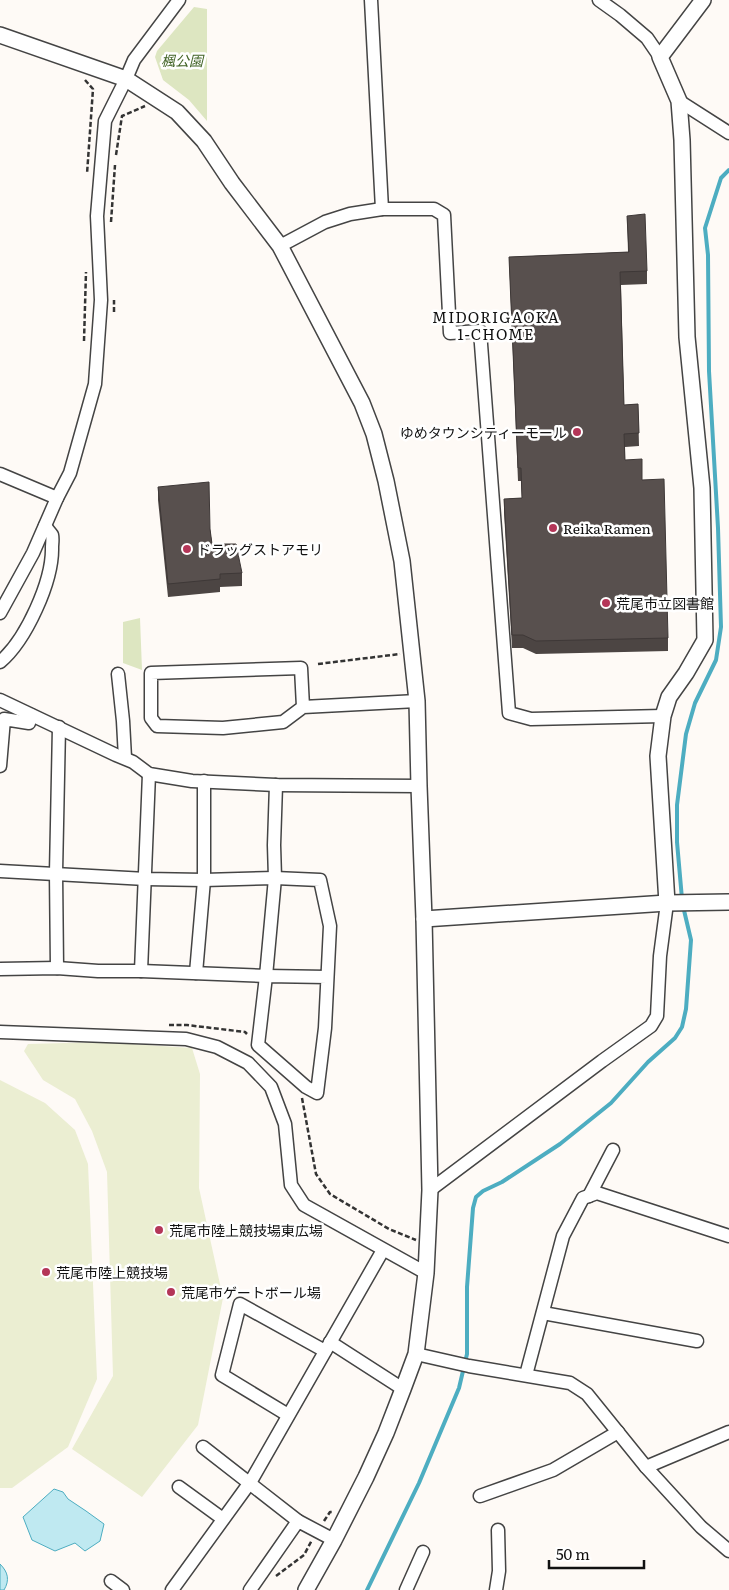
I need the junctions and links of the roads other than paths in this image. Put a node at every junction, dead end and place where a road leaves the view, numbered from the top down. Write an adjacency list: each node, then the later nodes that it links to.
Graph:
1 (179, 0): 7 (street)
2 (371, 0): 10 (street)
3 (599, 0): 6 (street)
4 (703, 0): 6 (street)
5 (0, 35): 7 (street)
6 (660, 57): 8 (street)
7 (126, 80): 11 (street); 13 (street)
8 (679, 101): 9 (street); 22 (street)
9 (727, 127)
10 (382, 209): 11 (street); 22 (street)
11 (280, 246): 19 (street)
12 (0, 474): 13 (street)
13 (57, 498): 14 (street)
14 (45, 526): 15 (street); 16 (street)
15 (0, 613)
16 (0, 662)
17 (118, 674): 24 (street)
18 (0, 700): 21 (street)
19 (417, 701): 20 (street); 29 (street)
20 (303, 707): 20 (street)
21 (31, 715): 23 (street); 25 (street)
22 (663, 716): 36 (street)
23 (59, 727): 24 (street); 31 (street)
24 (125, 758): 26 (street)
25 (0, 766)
26 (149, 774): 27 (street); 33 (street)
27 (204, 781): 28 (street); 34 (street)
28 (276, 785): 29 (street); 32 (street)
29 (419, 786): 37 (street)
30 (0, 871): 31 (street)
31 (56, 873): 33 (street); 38 (street)
32 (275, 878): 34 (street); 42 (street); 43 (street)
33 (146, 879): 34 (street); 40 (street)
34 (204, 880): 41 (street)
35 (724, 902): 36 (street)
36 (669, 903): 37 (street); 46 (street)
37 (424, 919): 46 (street)
38 (57, 968): 39 (street); 40 (street)
39 (0, 969)
40 (141, 970): 41 (street)
41 (196, 974): 42 (street)
42 (266, 976): 43 (street); 43 (street)
43 (327, 977)
44 (0, 1032): 49 (street)
45 (613, 1150): 47 (street)
46 (430, 1190): 50 (street)
47 (589, 1196): 48 (street); 51 (street)
48 (729, 1236)
49 (382, 1250): 50 (street); 53 (street)
50 (426, 1273): 54 (street)
51 (543, 1313): 52 (street); 55 (street)
52 (697, 1341)
53 (327, 1347): 56 (street); 57 (street); 57 (street)
54 (416, 1354): 55 (street); 56 (street)
55 (526, 1375): 58 (street)
56 (403, 1389): 68 (street)
57 (288, 1416): 62 (street)
58 (618, 1432): 61 (street); 64 (street)
59 (729, 1432): 61 (street)
60 (203, 1447): 62 (street)
61 (646, 1467): 69 (street)
62 (249, 1483): 65 (street); 66 (street)
63 (180, 1487): 65 (street)
64 (480, 1496)
65 (223, 1519): 73 (street)
66 (298, 1520): 68 (street); 74 (street)
67 (498, 1530): 77 (street)
68 (334, 1540): 75 (street)
69 (728, 1549)
70 (423, 1552): 76 (street)
71 (111, 1581): 72 (street)
72 (124, 1590)
73 (172, 1590)
74 (250, 1590)
75 (306, 1590)
76 (406, 1590)
77 (496, 1590)

